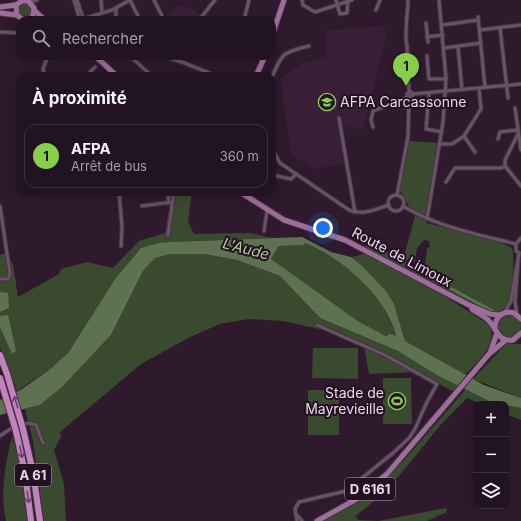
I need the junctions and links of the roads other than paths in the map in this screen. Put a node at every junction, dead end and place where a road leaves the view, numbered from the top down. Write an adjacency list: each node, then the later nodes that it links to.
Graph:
1 (37, 0): 17 (street); 22 (street)
2 (74, 0): 29 (street)
3 (77, 0): 30 (street)
4 (101, 0): 24 (street)
5 (130, 0): 21 (street); 33 (street)
6 (154, 0): 34 (street)
7 (215, 0): 35 (street)
8 (243, 0): 15 (street)
9 (284, 0): 38 (main road)
10 (302, 0): 19 (street)
11 (336, 0): 19 (street)
12 (380, 0): 23 (street)
13 (408, 0): 72 (street)
14 (439, 0): 39 (street)
15 (248, 1): 36 (street)
16 (350, 1): 19 (street); 19 (street)
17 (30, 2): 18 (main road); 22 (main road)
18 (16, 5): 20 (main road); 26 (main road)
19 (338, 5)
20 (0, 7)
21 (116, 8): 24 (street); 32 (street)
22 (34, 9): 27 (main road); 28 (main road)
23 (376, 10)
24 (102, 12): 31 (street)
25 (0, 13): 26 (main road)
26 (17, 15)
27 (33, 16)
28 (41, 16)
29 (80, 16)
30 (80, 16)
31 (90, 16)
32 (116, 16)
33 (138, 16)
34 (162, 16)
35 (202, 16)
36 (245, 16)
37 (426, 23): 46 (street)
38 (276, 24)
39 (442, 25): 42 (street); 45 (street)
40 (521, 25): 41 (street)
41 (500, 28): 42 (street); 68 (street)
42 (480, 30): 48 (street)
43 (0, 32): 44 (street)
44 (16, 33)
45 (443, 36): 46 (street); 51 (street)
46 (427, 37): 47 (street)
47 (428, 42)
48 (481, 43): 50 (street); 69 (street)
49 (309, 46): 65 (street)
50 (458, 47): 51 (street); 71 (street)
51 (444, 48): 66 (street)
52 (427, 56): 66 (street)
53 (46, 60): 59 (street)
54 (100, 60): 61 (main road)
55 (134, 60): 62 (street)
56 (175, 60): 63 (street)
57 (263, 60): 64 (main road)
58 (95, 67): 60 (street)
59 (44, 72)
60 (90, 72)
61 (113, 72)
62 (148, 72)
63 (207, 72)
64 (258, 72)
65 (274, 72)
66 (446, 79): 73 (street)
67 (521, 84): 68 (street)
68 (506, 85): 69 (street); 77 (street)
69 (486, 87): 70 (street)
70 (479, 88): 71 (street); 83 (street)
71 (462, 90): 73 (street)
72 (409, 92): 74 (street); 76 (street)
73 (446, 92): 75 (street); 81 (street)
74 (413, 94): 75 (street); 76 (street)
75 (429, 94): 81 (street)
76 (409, 97): 80 (street); 94 (street)
77 (508, 98)
78 (515, 108): 82 (street)
79 (338, 118): 105 (street)
80 (373, 127)
81 (442, 132): 85 (street)
82 (518, 132): 84 (street); 86 (street); 89 (street)
83 (464, 136): 85 (street); 87 (street)
84 (498, 139)
85 (440, 144): 106 (street)
86 (521, 150)
87 (475, 152)
88 (276, 158): 90 (street)
89 (505, 166): 92 (street); 93 (street)
90 (296, 175): 91 (street); 105 (street)
91 (276, 176)
92 (446, 182)
93 (521, 186)
94 (397, 195): 100 (street); 103 (street)
95 (119, 196): 111 (street)
96 (169, 196): 99 (street)
97 (173, 196): 99 (street)
98 (246, 196): 104 (main road, Route de Limoux)
99 (170, 203): 102 (street); 108 (street)
100 (389, 205): 103 (street); 105 (street)
101 (0, 206): 114 (street)
102 (142, 206)
103 (403, 206): 106 (street)
104 (267, 211): 107 (street); 115 (main road, Route de Limoux)
105 (355, 212)
106 (427, 219): 110 (street)
107 (264, 232)
108 (168, 235)
109 (521, 238): 110 (street)
110 (516, 244): 112 (street)
111 (120, 246)
112 (520, 253): 113 (street)
113 (518, 260): 116 (street); 118 (street)
114 (0, 279)
115 (466, 304): 117 (main road); 120 (main road)
116 (506, 312): 117 (main road); 118 (main road)
117 (500, 315): 120 (main road)
118 (519, 317)
119 (317, 325): 128 (street)
120 (496, 330): 122 (main road); 123 (main road, D 6161)
121 (521, 333): 122 (main road)
122 (506, 340): 123 (main road, D 6161)
123 (489, 354): 129 (main road, D 6161)
124 (0, 355): 131 (highway, A 61, one-way to 124, bridge)
125 (0, 378): 130 (highway, A 61, one-way to 130, bridge)
126 (0, 436): 127 (street)
127 (43, 443)
128 (297, 515): 132 (street); 133 (street)
129 (319, 520): 134 (main road, D 6161)
130 (31, 521)
131 (40, 521)
132 (297, 521)
133 (302, 521)
134 (314, 521)

